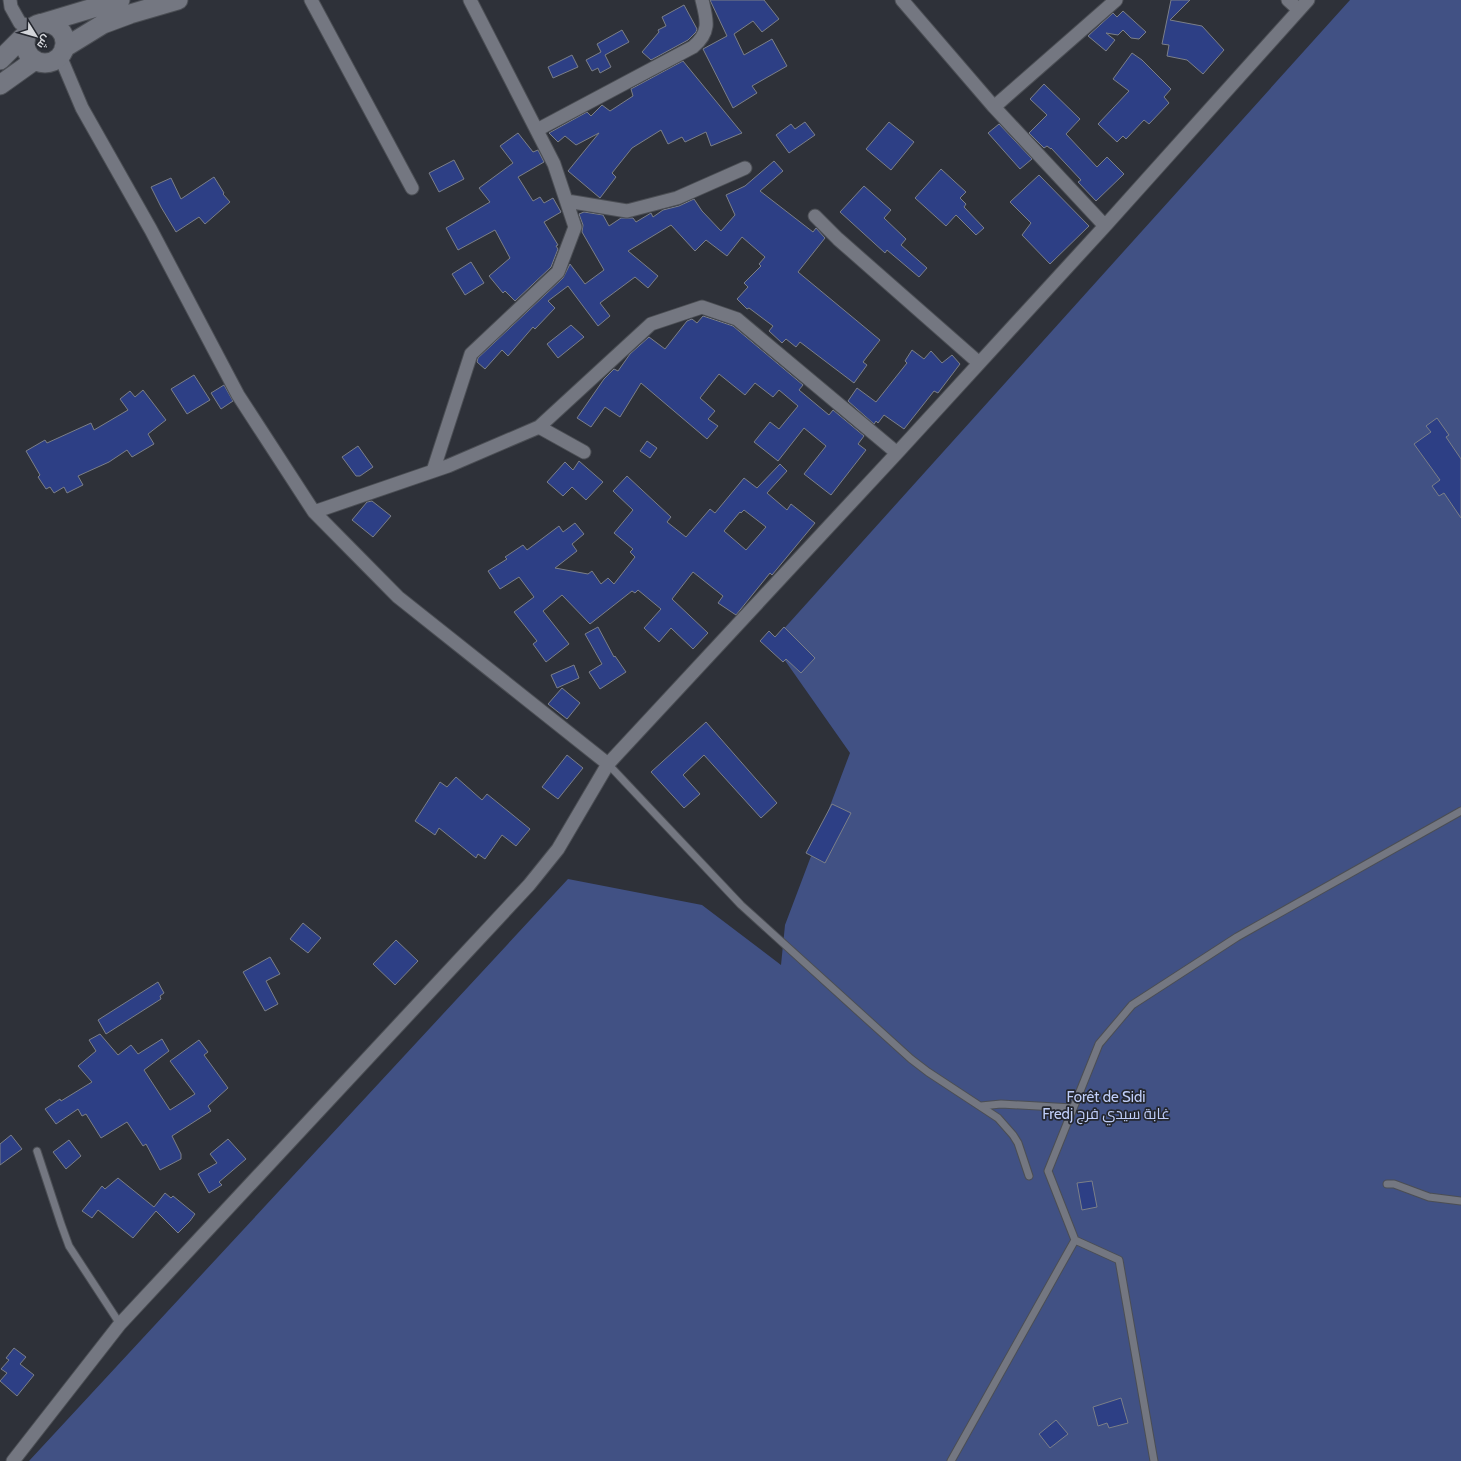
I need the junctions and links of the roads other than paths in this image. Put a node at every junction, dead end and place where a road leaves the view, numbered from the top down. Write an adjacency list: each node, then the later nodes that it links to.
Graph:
1 (10, 0): 11 (street)
2 (120, 0): 11 (main road)
3 (178, 0): 12 (main road)
4 (312, 0): 19 (street)
5 (470, 0): 17 (street)
6 (702, 0): 17 (street)
7 (902, 0): 16 (street)
8 (1116, 0): 16 (street)
9 (1288, 0): 10 (street)
10 (1303, 5): 22 (street)
11 (34, 28): 12 (main road); 13 (main road); 14 (main road)
12 (62, 52): 14 (main road); 28 (street)
13 (0, 60)
14 (35, 60): 15 (main road)
15 (0, 85)
16 (994, 107): 22 (street)
17 (537, 130): 20 (street)
18 (745, 168): 20 (street)
19 (412, 188)
20 (567, 201): 27 (street)
21 (815, 216): 23 (street)
22 (1105, 226): 23 (street)
23 (980, 363): 26 (street)
24 (540, 427): 25 (street); 26 (street); 27 (street)
25 (584, 452)
26 (897, 453): 29 (street)
27 (433, 471): 28 (street)
28 (314, 512): 29 (street)
29 (608, 764): 31 (lane); 38 (street)
30 (1461, 811): 32 (lane)
31 (981, 1106): 32 (lane); 34 (lane)
32 (1073, 1108): 37 (lane)
33 (37, 1151): 38 (lane)
34 (1029, 1176)
35 (1387, 1184): 36 (lane)
36 (1461, 1201)
37 (1076, 1240): 40 (lane); 41 (lane)
38 (120, 1324): 39 (street)
39 (13, 1461)
40 (951, 1461)
41 (1154, 1461)

